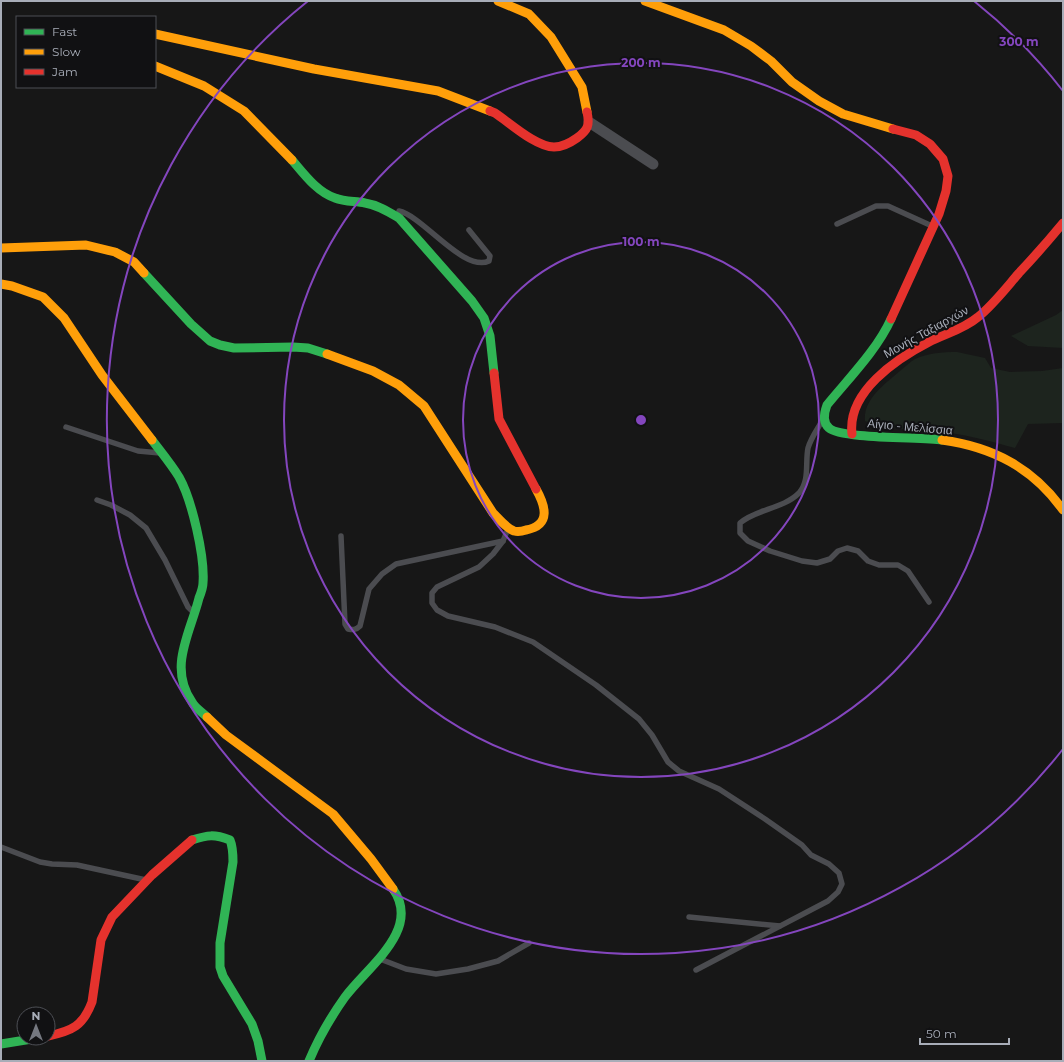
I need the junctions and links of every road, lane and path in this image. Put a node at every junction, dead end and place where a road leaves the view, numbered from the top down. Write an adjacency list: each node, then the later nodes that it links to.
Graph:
1 (498, 1): 5 (main road)
2 (644, 1): 10 (main road)
3 (156, 34): 5 (main road)
4 (156, 66): 7 (main road)
5 (589, 122): 6 (street)
6 (653, 164)
7 (384, 209): 11 (lane); 20 (main road)
8 (1063, 223): 16 (main road, Μονής Ταξιαρχών)
9 (837, 224): 10 (lane)
10 (934, 226): 14 (main road)
11 (469, 230)
12 (1, 248): 20 (main road)
13 (6, 287): 17 (main road)
14 (823, 420): 16 (main road, Αίγιο - Μελίσσια); 23 (lane)
15 (66, 427): 17 (lane)
16 (852, 434): 19 (main road, Αίγιο - Μελίσσια)
17 (162, 453): 24 (main road)
18 (98, 500): 24 (lane)
19 (1063, 510)
20 (508, 528): 22 (lane)
21 (342, 536): 22 (lane)
22 (503, 541): 28 (lane)
23 (929, 602)
24 (195, 615): 30 (main road)
25 (1, 847): 26 (lane)
26 (147, 880): 32 (main road); 35 (main road)
27 (689, 917): 28 (lane)
28 (780, 926): 31 (lane)
29 (529, 943): 30 (lane)
30 (379, 959): 36 (main road)
31 (696, 970)
32 (56, 1035)
33 (16, 1042): 34 (main road)
34 (1, 1044)
35 (262, 1061)
36 (309, 1061)

